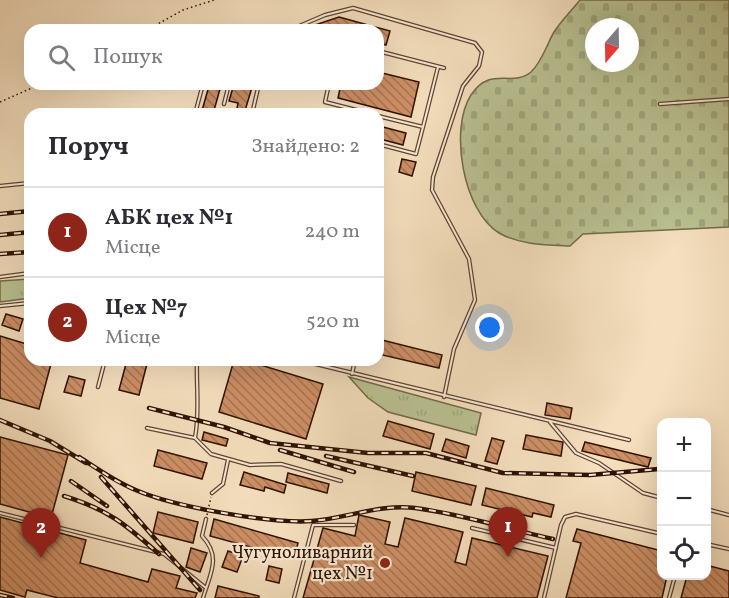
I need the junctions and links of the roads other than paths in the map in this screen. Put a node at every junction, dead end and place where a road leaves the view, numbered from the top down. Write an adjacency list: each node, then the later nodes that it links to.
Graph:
1 (304, 24): 30 (lane)
2 (384, 53): 3 (lane)
3 (438, 67): 4 (lane); 16 (lane)
4 (444, 68)
5 (201, 90): 12 (lane)
6 (228, 90): 10 (lane)
7 (258, 90): 13 (lane)
8 (328, 90): 14 (lane)
9 (729, 99): 11 (lane)
10 (224, 104)
11 (660, 104)
12 (197, 108)
13 (253, 108)
14 (348, 108)
15 (384, 117): 16 (lane)
16 (423, 127): 17 (lane)
17 (384, 146)
18 (24, 184): 19 (lane)
19 (0, 186)
20 (24, 274): 21 (lane)
21 (0, 277)
22 (24, 304): 23 (lane)
23 (0, 306)
24 (103, 366): 29 (lane)
25 (197, 366): 33 (lane)
26 (322, 366): 28 (lane)
27 (354, 366): 28 (lane)
28 (352, 374): 30 (lane)
29 (98, 387)
30 (444, 397): 31 (lane)
31 (549, 421): 34 (lane); 38 (lane)
32 (147, 428): 33 (lane)
33 (195, 438): 35 (lane)
34 (629, 440)
35 (228, 459): 36 (lane); 37 (lane)
36 (341, 481)
37 (212, 493)
38 (657, 497)
39 (711, 510): 41 (lane)
40 (0, 513): 50 (lane)
41 (729, 514)
42 (206, 519): 50 (lane)
43 (354, 525): 52 (lane)
44 (472, 528): 47 (lane)
45 (657, 533): 47 (lane)
46 (711, 545): 48 (lane)
47 (556, 548): 53 (lane)
48 (729, 549)
49 (674, 580): 54 (lane)
50 (206, 588): 51 (lane)
51 (203, 598)
52 (294, 598)
53 (544, 598)
54 (669, 598)

